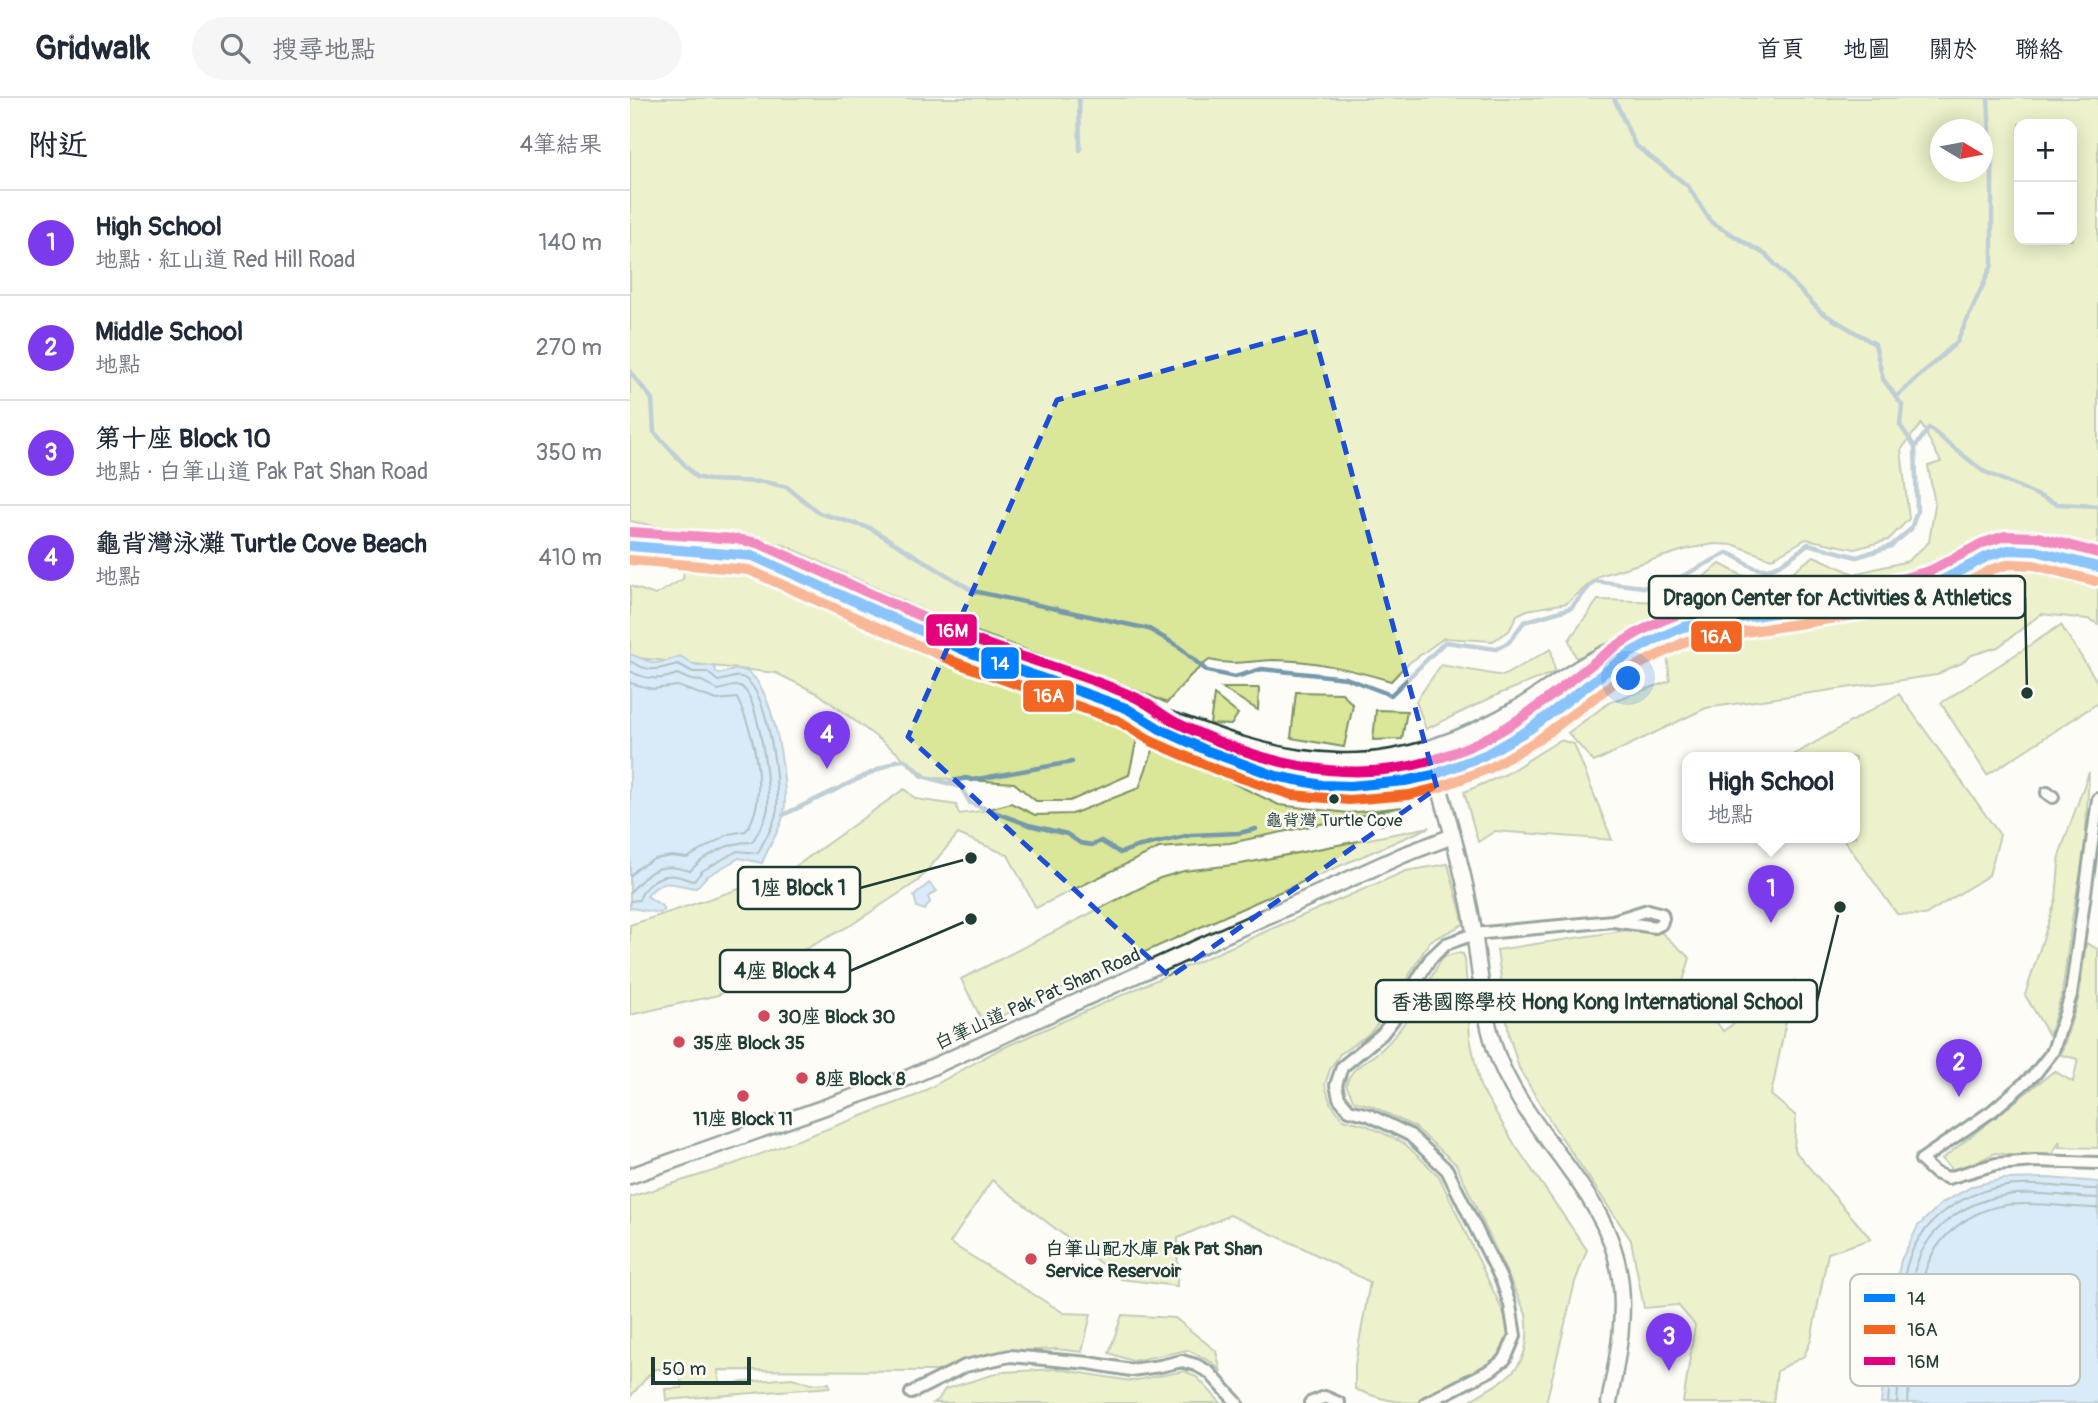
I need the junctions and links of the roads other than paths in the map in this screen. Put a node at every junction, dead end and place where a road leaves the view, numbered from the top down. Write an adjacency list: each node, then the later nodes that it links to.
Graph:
1 (630, 546): 4 (main road)
2 (2098, 567): 3 (main road)
3 (1678, 629): 5 (main road); 6 (main road)
4 (1126, 708): 5 (main road); 6 (main road)
5 (1428, 748): 6 (street)
6 (1436, 774): 8 (street)
7 (2098, 799): 11 (street)
8 (1453, 836): 10 (street); 12 (street, 白筆山道 Pak Pat Shan Road)
9 (1613, 921): 10 (street)
10 (1474, 934): 17 (street); 18 (street)
11 (2098, 1163)
12 (630, 1177)
13 (911, 1394): 14 (street)
14 (1237, 1403)
15 (1310, 1403): 16 (street)
16 (1339, 1403)
17 (1426, 1403)
18 (1609, 1403)

